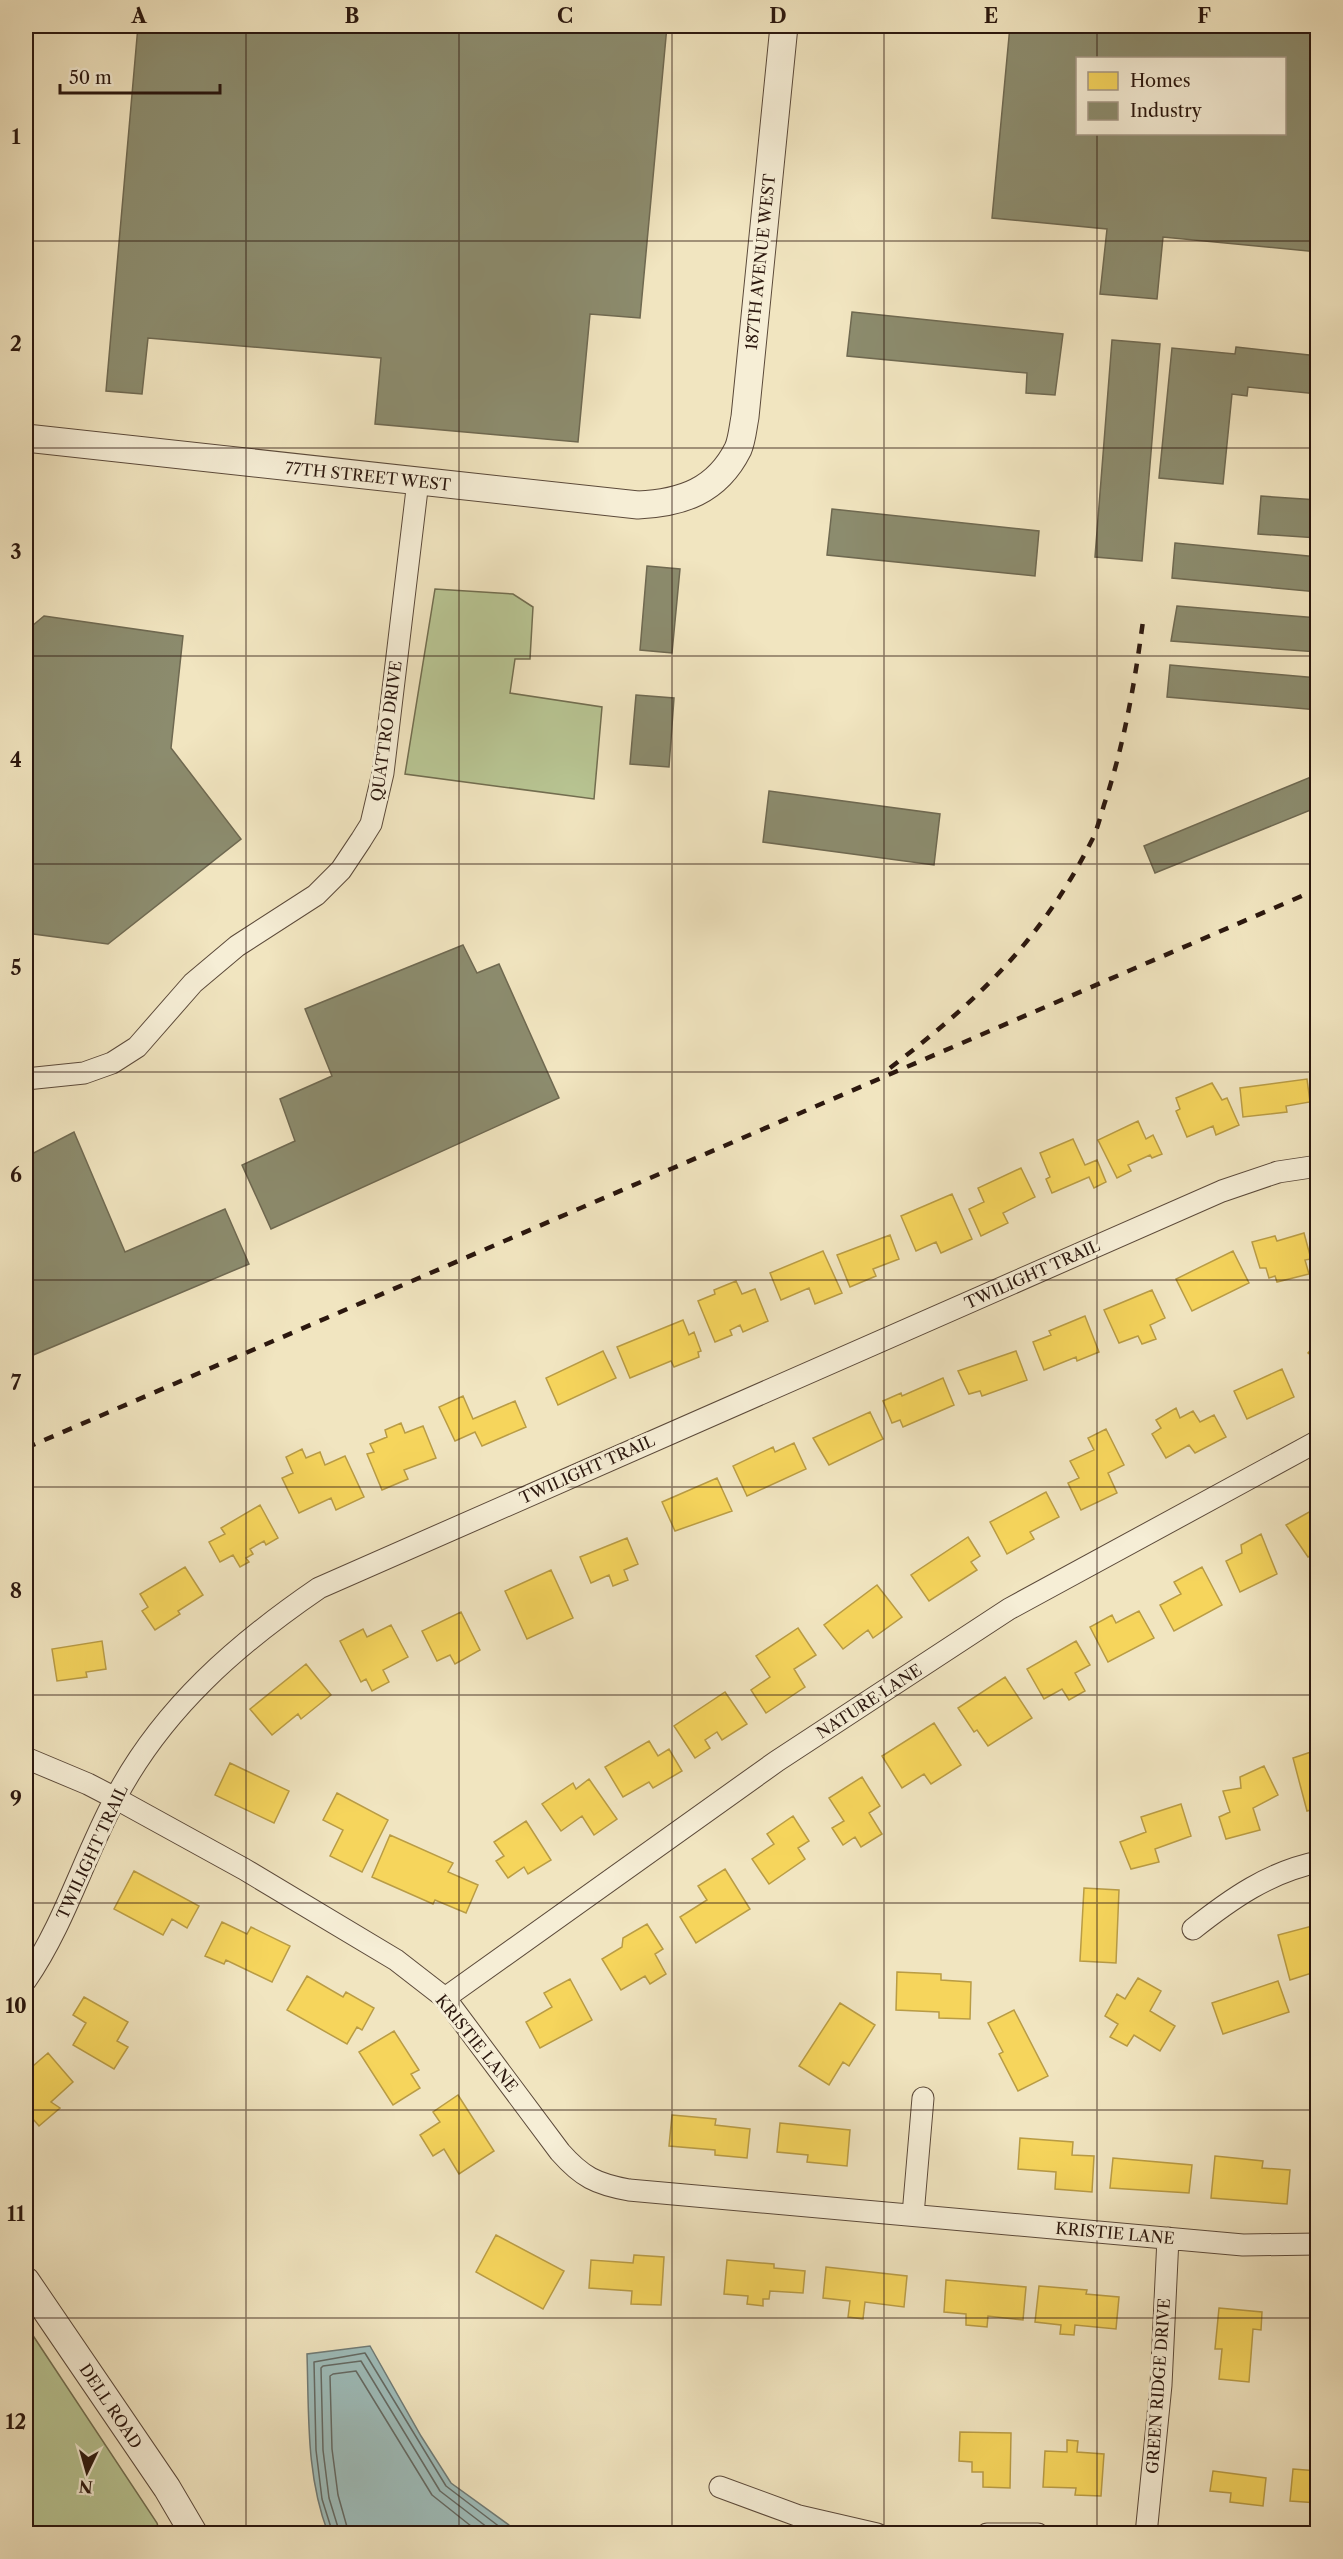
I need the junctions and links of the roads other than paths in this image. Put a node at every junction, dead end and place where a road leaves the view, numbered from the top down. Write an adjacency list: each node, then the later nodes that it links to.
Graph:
1 (784, 26): 4 (street, 187TH AVENUE WEST)
2 (26, 438): 3 (street, 77TH STREET WEST)
3 (418, 482): 4 (street, 77TH STREET WEST); 5 (street, QUATTRO DRIVE)
4 (706, 486)
5 (26, 1079)
6 (1317, 1166): 9 (street, TWILIGHT TRAIL)
7 (1317, 1441): 13 (street, NATURE LANE)
8 (26, 1758): 9 (street, KRISTIE LANE)
9 (115, 1798): 12 (street, TWILIGHT TRAIL); 13 (street, KRISTIE LANE)
10 (1317, 1862): 11 (street)
11 (1193, 1929)
12 (26, 1980)
13 (445, 1998): 15 (street, KRISTIE LANE)
14 (923, 2098): 15 (street)
15 (913, 2215): 16 (street, KRISTIE LANE)
16 (1168, 2238): 17 (street, KRISTIE LANE); 24 (street, GREEN RIDGE DRIVE)
17 (1317, 2244)
18 (26, 2281): 20 (street, DELL ROAD)
19 (720, 2487): 21 (street)
20 (194, 2534)
21 (877, 2534)
22 (987, 2534): 23 (street)
23 (1038, 2534)
24 (1146, 2534)

